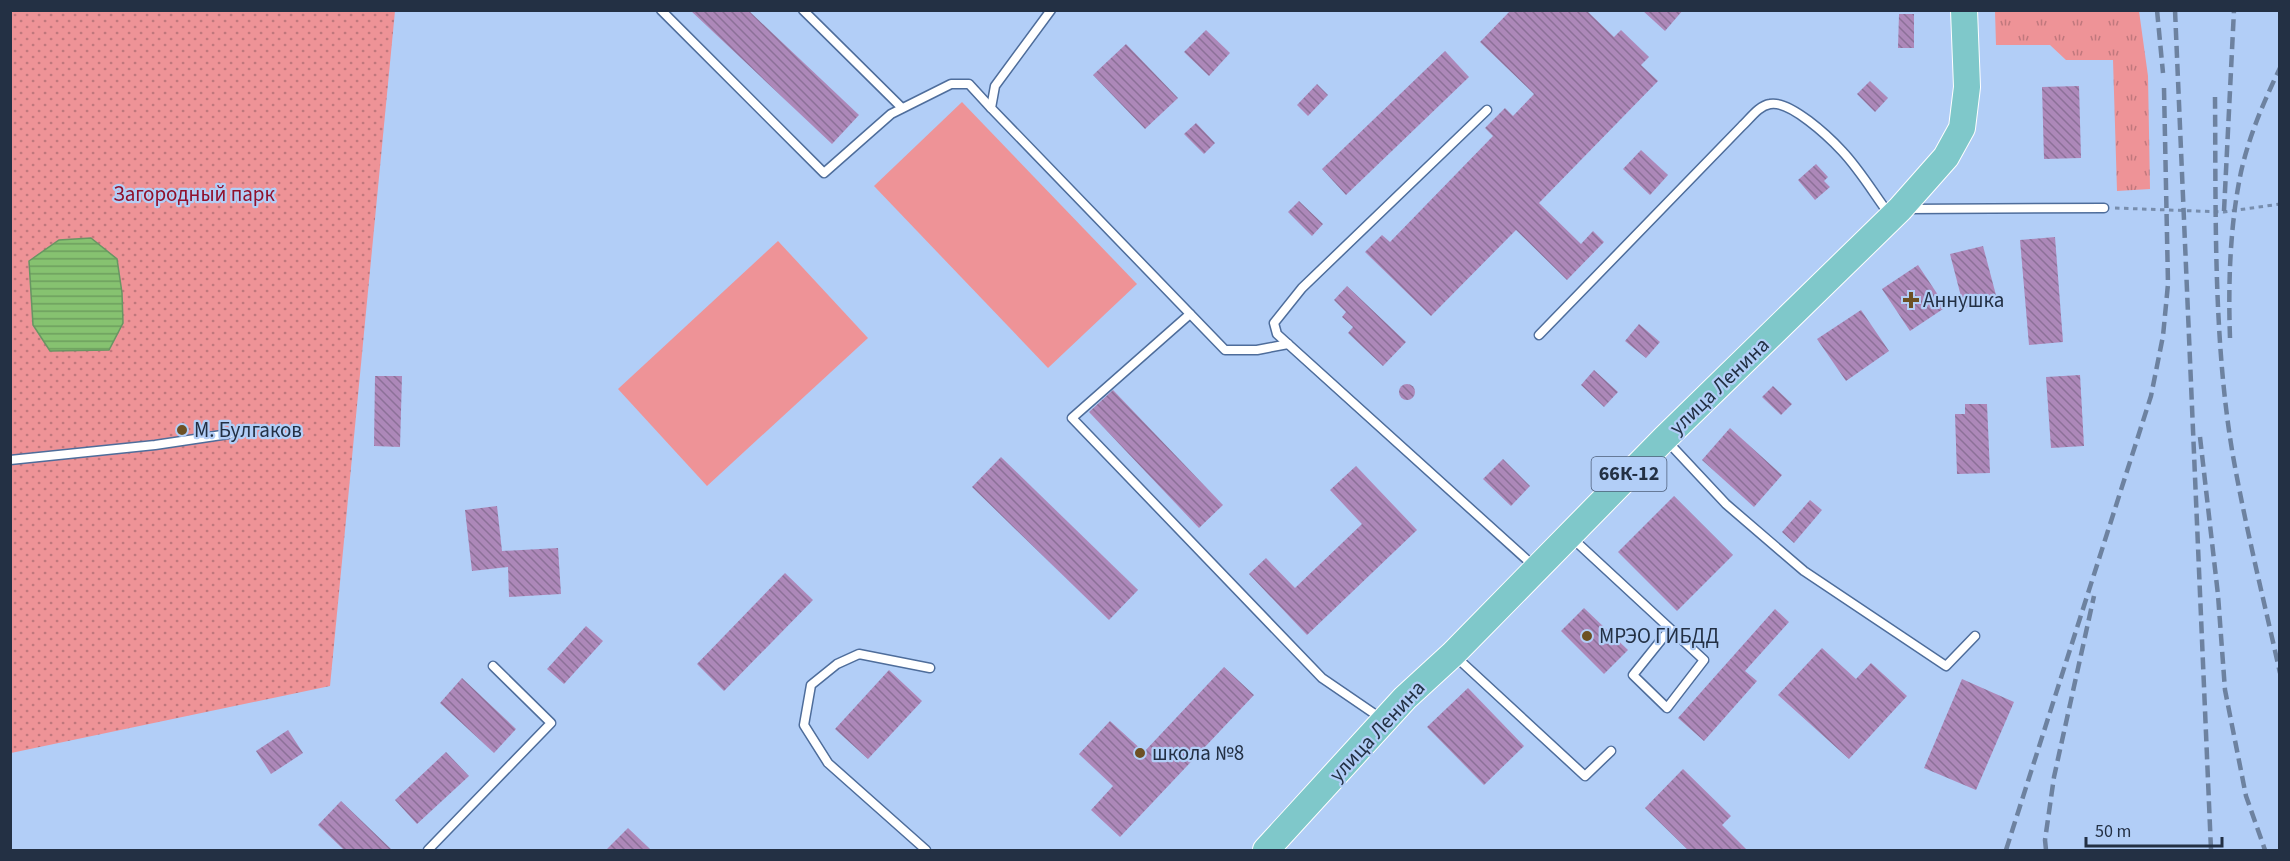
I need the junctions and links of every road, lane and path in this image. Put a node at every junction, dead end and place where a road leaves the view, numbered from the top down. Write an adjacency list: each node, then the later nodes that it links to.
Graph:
1 (661, 10): 5 (lane)
2 (803, 10): 5 (lane)
3 (1051, 10): 6 (lane)
4 (1964, 10): 10 (main road, улица Ленина / 66К-12)
5 (902, 108): 6 (lane)
6 (991, 108): 11 (lane)
7 (1487, 110): 13 (lane)
8 (2280, 204): 9 (path)
9 (2104, 208): 10 (lane)
10 (1896, 213): 12 (lane); 15 (main road, улица Ленина / 66К-12)
11 (1190, 314): 13 (lane); 24 (lane)
12 (1539, 335)
13 (1288, 344): 18 (lane)
14 (242, 432): 16 (lane)
15 (1664, 439): 17 (main road, улица Ленина / 66К-12); 20 (lane)
16 (10, 460)
17 (1569, 535): 18 (main road, улица Ленина / 66К-12); 19 (lane)
18 (1536, 568): 21 (main road, улица Ленина / 66К-12)
19 (1670, 629): 19 (lane)
20 (1974, 636)
21 (1453, 654): 24 (main road, улица Ленина / 66К-12); 25 (lane)
22 (493, 666): 26 (lane)
23 (930, 668): 27 (lane)
24 (1385, 721): 28 (main road, улица Ленина / 66К-12)
25 (1611, 751)
26 (428, 850)
27 (926, 850)
28 (1266, 850)

